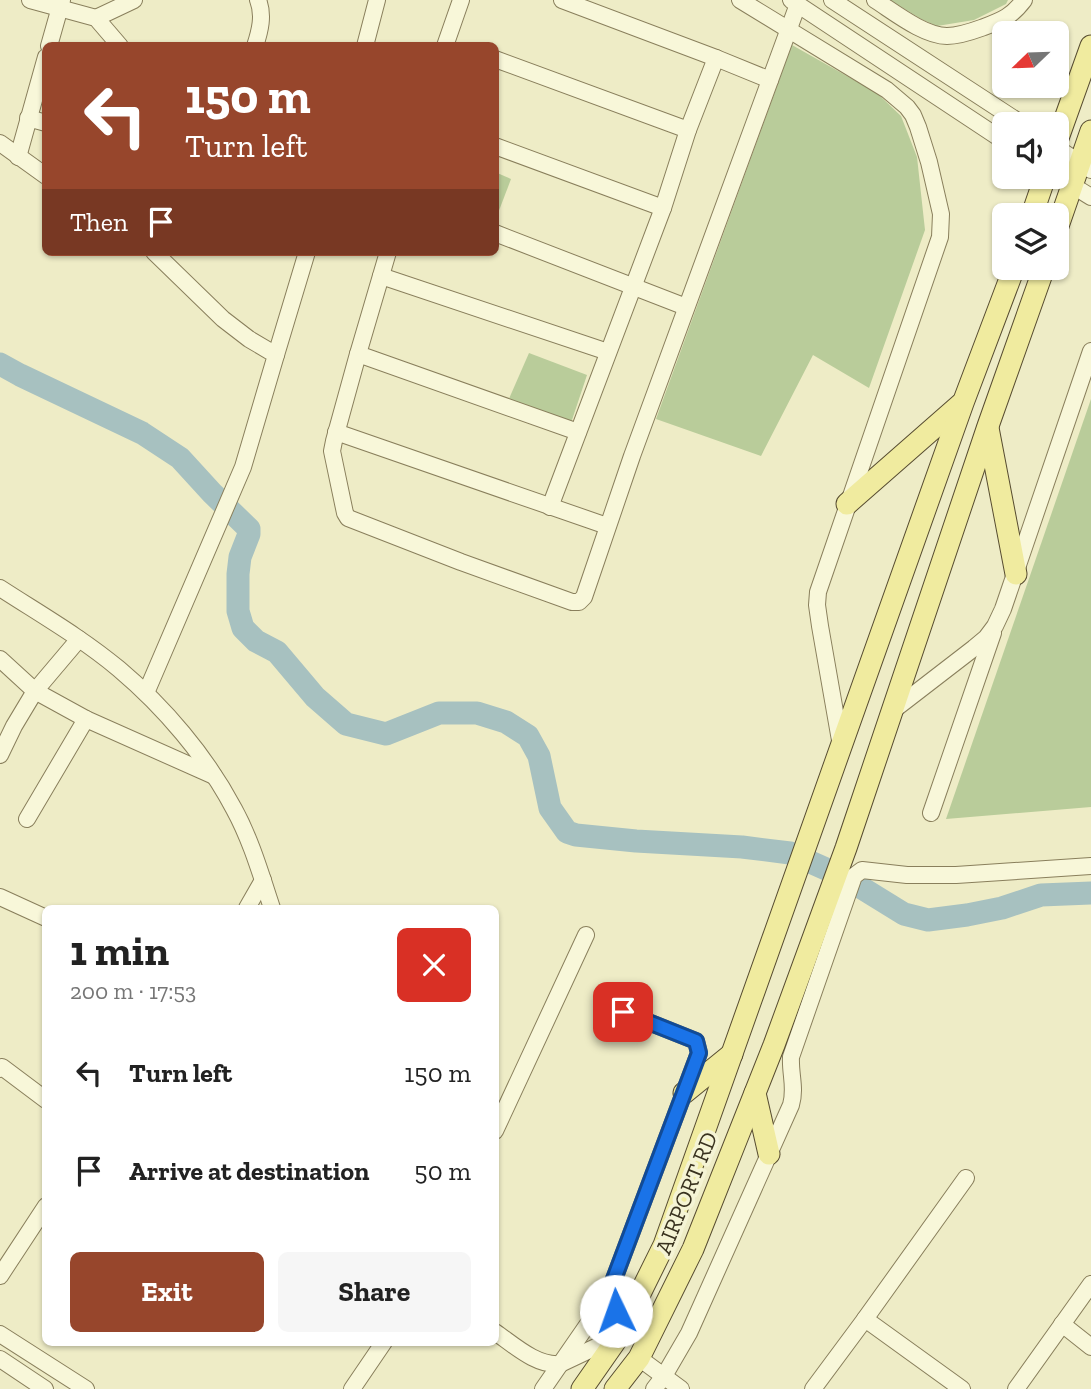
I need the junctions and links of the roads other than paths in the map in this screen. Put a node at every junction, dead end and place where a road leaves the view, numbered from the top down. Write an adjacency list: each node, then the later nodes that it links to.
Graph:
1 (30, 0): 12 (street)
2 (134, 0): 13 (street)
3 (258, 0): 19 (street)
4 (377, 0): 20 (street)
5 (461, 0): 21 (street)
6 (740, 0): 16 (street)
7 (875, 0): 15 (street)
8 (1024, 0): 15 (street)
9 (570, 1): 25 (street)
10 (835, 1): 14 (street); 23 (street)
11 (795, 2): 14 (street); 16 (street)
12 (61, 4): 13 (street); 17 (street)
13 (96, 18): 18 (street)
14 (831, 26): 24 (street); 27 (street)
15 (917, 26): 23 (street)
16 (789, 31): 24 (street); 29 (street)
17 (50, 42)
18 (117, 42)
19 (256, 42)
20 (366, 42)
21 (450, 42)
22 (1091, 46): 32 (main road)
23 (905, 47): 31 (street)
24 (819, 49): 30 (street)
25 (716, 58): 29 (street); 35 (street)
26 (499, 60): 35 (street)
27 (895, 68): 30 (street); 37 (street)
28 (42, 71): 33 (street)
29 (770, 80): 56 (street)
30 (887, 90): 65 (street)
31 (1004, 112)
32 (1067, 112)
33 (28, 118): 34 (street); 41 (street)
34 (42, 122)
35 (688, 130): 47 (street)
36 (1091, 131): 42 (main road)
37 (992, 133)
38 (0, 143): 41 (street)
39 (499, 147): 47 (street)
40 (1069, 156): 42 (street)
41 (18, 157): 43 (street)
42 (1085, 166): 44 (main road)
43 (42, 173)
44 (1069, 177)
45 (1069, 184): 46 (street)
46 (1091, 197)
47 (663, 208): 55 (street)
48 (499, 235): 55 (street)
49 (158, 256): 60 (street)
50 (306, 256): 60 (street)
51 (387, 256): 52 (street)
52 (381, 276): 58 (street); 59 (street)
53 (1009, 280): 61 (main road)
54 (1040, 280): 62 (main road, AIRPORT RD)
55 (633, 287): 56 (street); 58 (street)
56 (686, 307): 67 (street)
57 (1091, 351): 68 (street)
58 (608, 352): 64 (street)
59 (358, 354): 63 (street); 64 (street)
60 (276, 355): 74 (street)
61 (962, 403): 65 (main road); 77 (main road)
62 (988, 426): 68 (main road); 75 (main road, AIRPORT RD)
63 (336, 432): 66 (street); 67 (street)
64 (578, 432): 66 (street)
65 (847, 504): 77 (street)
66 (550, 507): 67 (street)
67 (607, 526)
68 (1016, 574): 70 (street)
69 (0, 588): 71 (street)
70 (995, 626): 75 (street); 80 (street)
71 (79, 639): 73 (street); 74 (street)
72 (0, 659): 73 (street)
73 (35, 691): 76 (street); 78 (street)
74 (146, 693): 79 (street)
75 (891, 712): 93 (main road, AIRPORT RD)
76 (86, 719): 79 (street); 81 (street)
77 (841, 748): 90 (main road)
78 (0, 755)
79 (216, 777): 83 (street)
80 (931, 813)
81 (27, 819)
82 (1091, 866): 96 (street)
83 (262, 880): 85 (street); 86 (street)
84 (0, 897): 87 (street)
85 (249, 905)
86 (271, 905)
87 (42, 916)
88 (586, 935): 95 (street)
89 (623, 1012): 92 (street)
90 (734, 1052): 92 (main road); 104 (main road)
91 (0, 1069): 94 (street)
92 (684, 1093): 101 (street)
93 (755, 1093): 96 (main road); 109 (main road, AIRPORT RD)
94 (42, 1097)
95 (499, 1122)
96 (769, 1154): 112 (street)
97 (966, 1178): 102 (street)
98 (42, 1212): 99 (street)
99 (1, 1271)
100 (1091, 1284): 103 (street)
101 (608, 1295): 104 (street); 111 (street)
102 (865, 1319): 120 (street); 121 (street)
103 (1062, 1324): 108 (street); 122 (street)
104 (622, 1332): 111 (street); 117 (main road)
105 (0, 1335): 114 (street)
106 (499, 1335): 111 (street)
107 (381, 1346): 115 (street)
108 (1091, 1347)
109 (639, 1358): 112 (street); 118 (main road, AIRPORT RD)
110 (0, 1359): 113 (street)
111 (560, 1364): 116 (street)
112 (659, 1383): 119 (street)
113 (45, 1389)
114 (86, 1389)
115 (352, 1389)
116 (543, 1389)
117 (582, 1389)
118 (615, 1389)
119 (681, 1389)
120 (813, 1389)
121 (962, 1389)
122 (1016, 1389)

